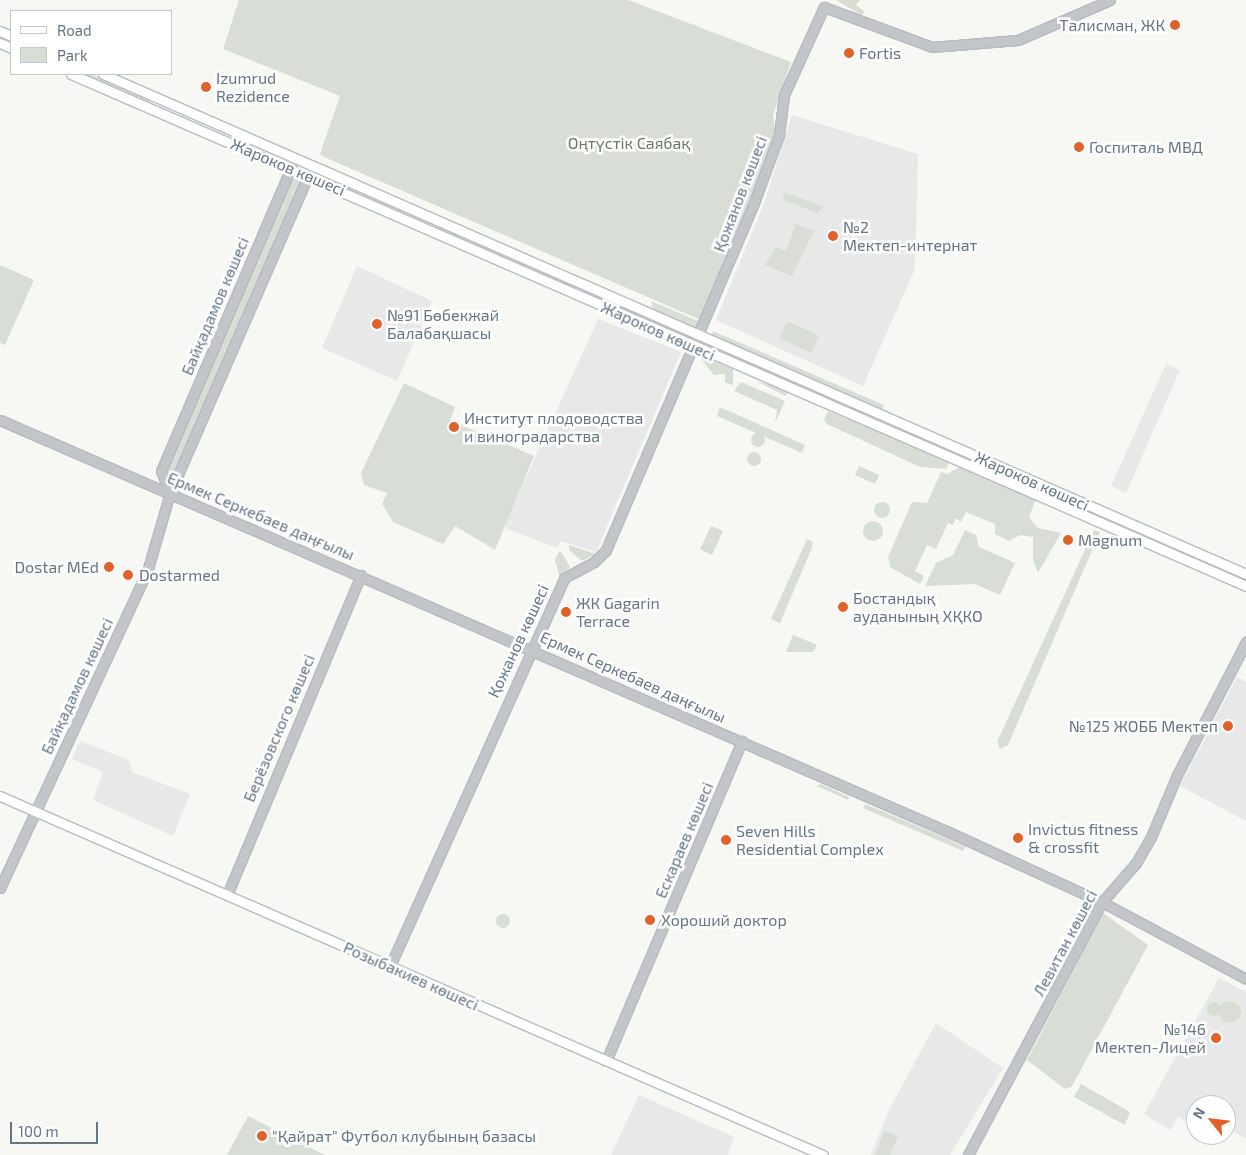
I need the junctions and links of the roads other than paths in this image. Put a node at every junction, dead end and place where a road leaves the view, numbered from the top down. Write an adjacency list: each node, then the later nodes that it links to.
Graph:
1 (1110, 0): 10 (street, Қожанов көшесі)
2 (73, 75): 6 (main road, Жароков көшесі)
3 (105, 75): 4 (main road, Жароков көшесі)
4 (295, 158): 5 (main road, Жароков көшесі); 6 (street, Байқадамов көшесі)
5 (312, 166): 7 (street, Байқадамов көшесі); 8 (main road, Жароков көшесі)
6 (290, 168): 7 (main road, Жароков көшесі); 12 (street, Байқадамов көшесі)
7 (308, 176): 9 (main road, Жароков көшесі); 14 (street, Байқадамов көшесі)
8 (433, 220): 9 (main road); 10 (main road, Жароков көшесі)
9 (429, 230): 11 (main road, Жароков көшесі)
10 (700, 337): 11 (street, Қожанов көшесі); 15 (main road, Жароков көшесі)
11 (695, 348): 17 (main road, Жароков көшесі); 22 (street, Қожанов көшесі)
12 (183, 418): 14 (street); 16 (street, Байқадамов көшесі)
13 (0, 420): 16 (street, Ермек Серкебаев даңғылы)
14 (198, 424): 16 (street, Байқадамов көшесі)
15 (1043, 486): 17 (main road); 18 (main road, Жароков көшесі)
16 (170, 493): 19 (street, Ермек Серкебаев даңғылы); 25 (street, Байқадамов көшесі)
17 (1038, 496): 20 (main road, Жароков көшесі)
18 (1246, 574)
19 (361, 575): 22 (street, Ермек Серкебаев даңғылы); 27 (street, Берёзовского көшесі)
20 (1246, 586)
21 (1246, 642): 28 (street, Левитан көшесі)
22 (529, 649): 23 (street, Ермек Серкебаев даңғылы); 29 (street, Қожанов көшесі)
23 (742, 741): 28 (street, Ермек Серкебаев даңғылы); 31 (street, Ескараев көшесі)
24 (0, 796): 25 (main road, Розыбакиев көшесі)
25 (34, 812): 26 (street, Байқадамов көшесі); 27 (main road, Розыбакиев көшесі)
26 (0, 888)
27 (227, 895): 29 (main road, Розыбакиев көшесі)
28 (1102, 902): 30 (street, Ермек Серкебаев даңғылы); 33 (street, Левитан көшесі)
29 (390, 966): 31 (main road, Розыбакиев көшесі)
30 (1246, 979)
31 (606, 1061): 32 (main road, Розыбакиев көшесі)
32 (823, 1155)
33 (968, 1155)

